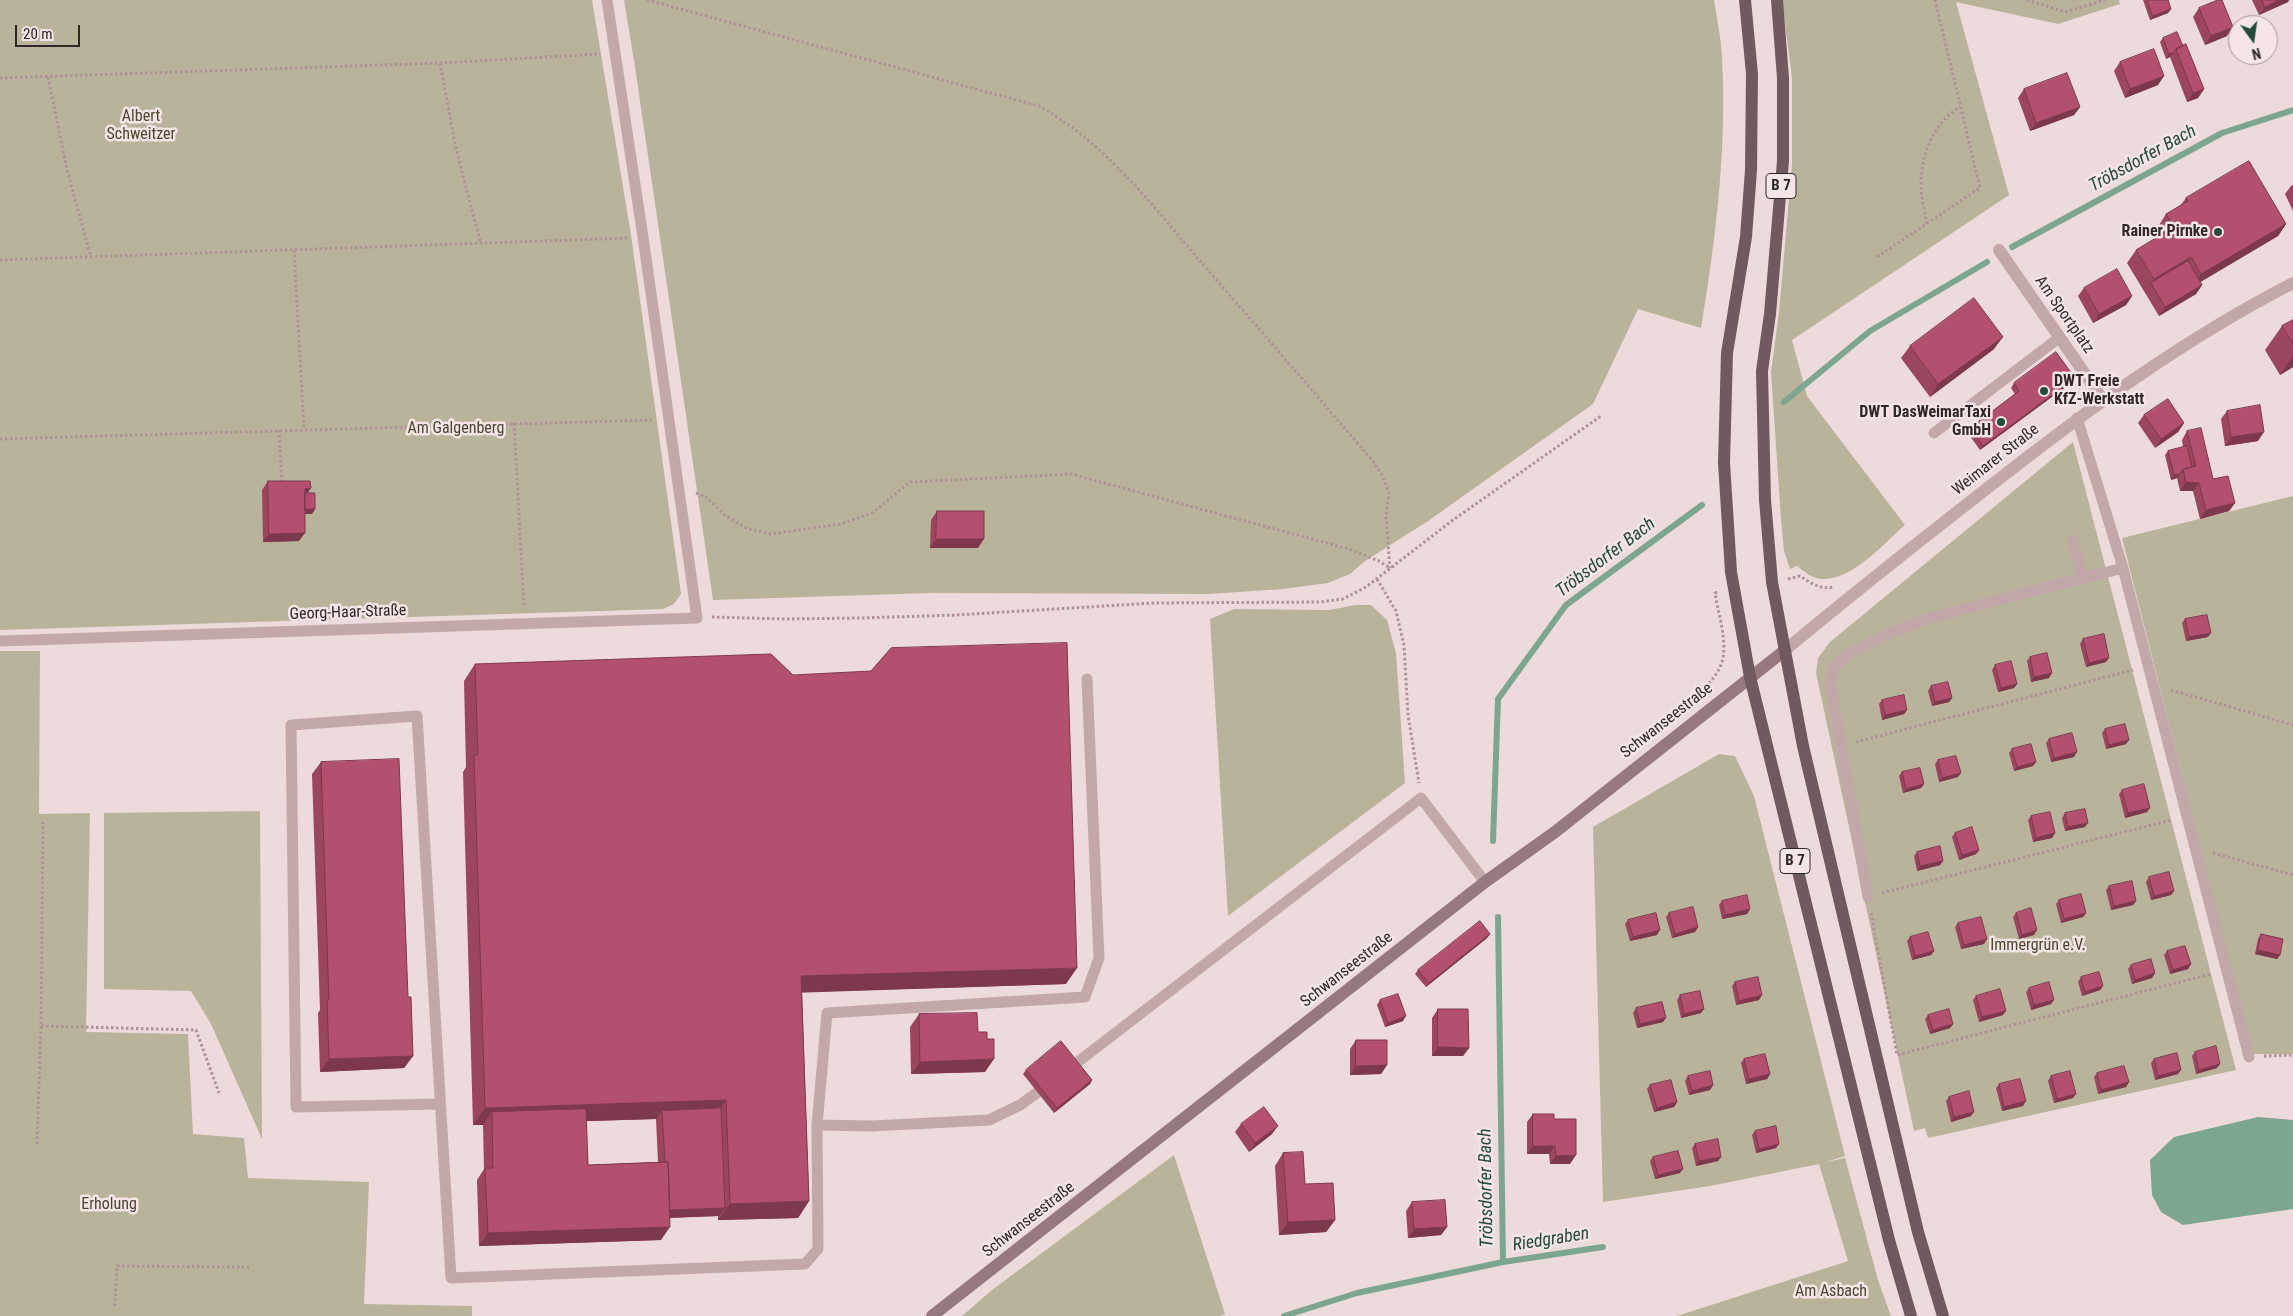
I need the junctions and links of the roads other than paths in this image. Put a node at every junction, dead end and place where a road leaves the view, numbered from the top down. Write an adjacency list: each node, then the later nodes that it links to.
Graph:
1 (608, 0): 13 (lane, Georg-Haar-Straße)
2 (1745, 0): 15 (main road, B 7)
3 (1776, 0): 14 (main road, B 7)
4 (1999, 250): 6 (street, Am Sportplatz)
5 (2293, 283): 7 (street, Weimarer Straße)
6 (2060, 337): 7 (street, Am Sportplatz); 9 (lane)
7 (2103, 400): 8 (street, Weimarer Straße)
8 (2077, 418): 11 (lane); 14 (street, Weimarer Straße)
9 (1934, 433)
10 (2073, 540): 12 (lane)
11 (2123, 568): 12 (lane); 19 (lane)
12 (2082, 578): 18 (lane)
13 (0, 642)
14 (1784, 651): 15 (street, Schwanseestraße); 24 (main road, B 7)
15 (1750, 677): 17 (street, Schwanseestraße); 23 (main road, B 7)
16 (1087, 679): 21 (lane)
17 (1485, 882): 21 (lane); 22 (street, Schwanseestraße)
18 (1868, 897)
19 (2248, 1057)
20 (440, 1104): 20 (lane); 21 (lane)
21 (817, 1125)
22 (932, 1316)
23 (1911, 1316)
24 (1943, 1316)

